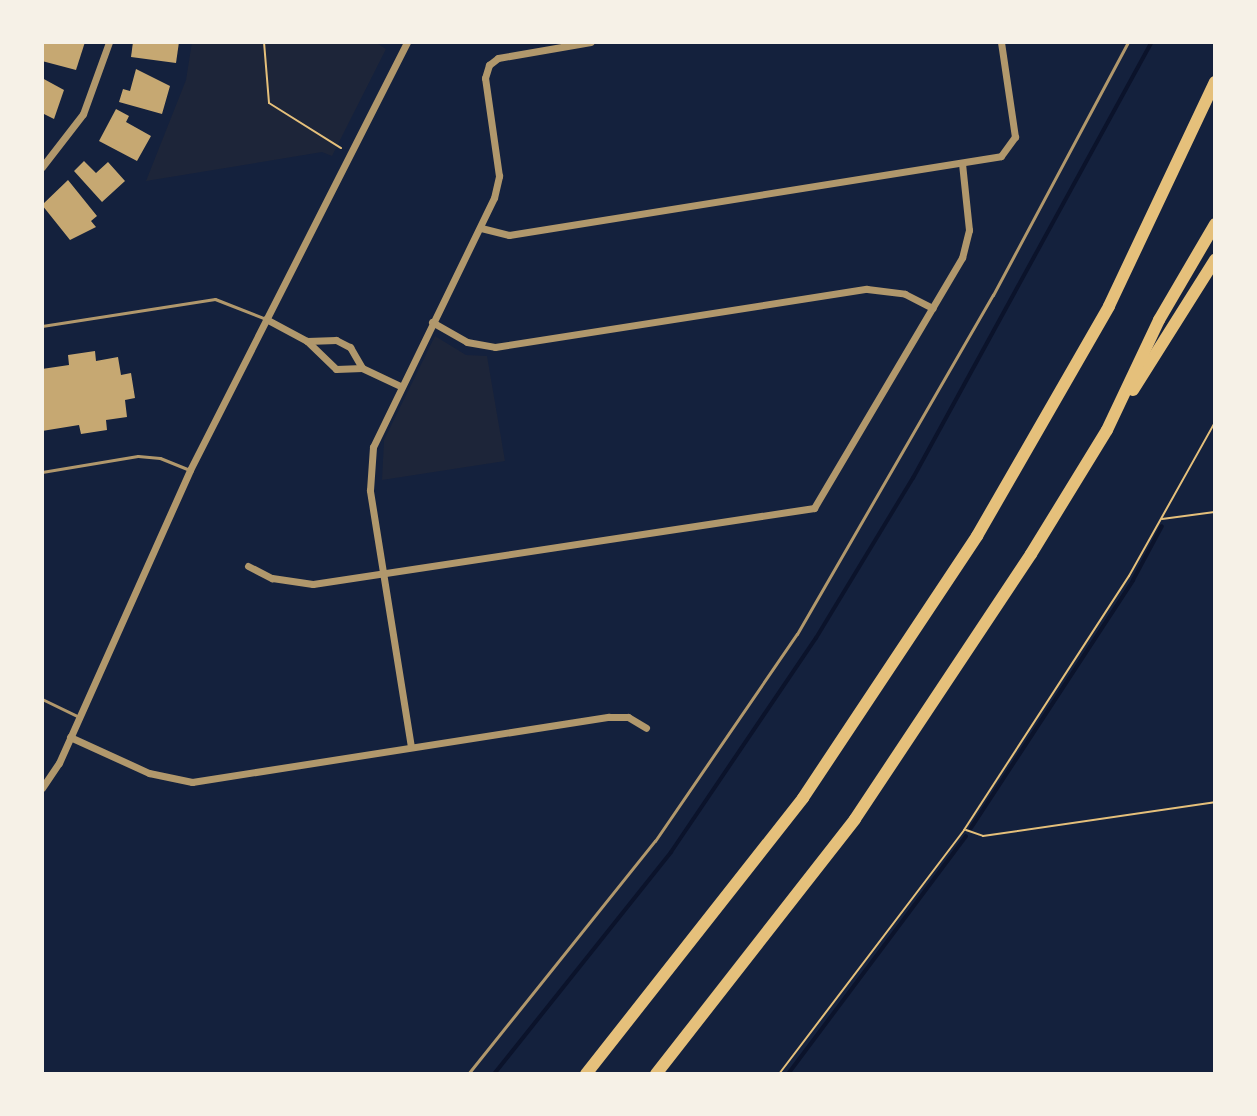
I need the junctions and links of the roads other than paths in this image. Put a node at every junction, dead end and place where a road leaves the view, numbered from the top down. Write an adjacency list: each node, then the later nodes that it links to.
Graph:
1 (109, 42): 8 (street)
2 (406, 42): 13 (street)
3 (591, 42): 10 (street)
4 (1001, 42): 7 (street)
5 (1128, 42): 30 (lane)
6 (1215, 82): 31 (highway)
7 (962, 163): 10 (street); 12 (street)
8 (42, 167)
9 (1215, 224): 19 (highway)
10 (481, 228): 14 (street)
11 (1215, 260): 19 (highway)
12 (933, 308): 14 (street); 23 (street)
13 (266, 319): 15 (lane); 16 (street); 20 (street)
14 (432, 322): 18 (street)
15 (42, 326)
16 (307, 341): 17 (street); 17 (street)
17 (362, 368): 18 (street)
18 (400, 386): 23 (street)
19 (1107, 430): 32 (highway)
20 (190, 470): 21 (lane); 25 (street)
21 (42, 472)
22 (248, 566): 23 (street)
23 (382, 574): 28 (street)
24 (42, 699): 25 (lane)
25 (79, 717): 27 (street)
26 (646, 728): 28 (street)
27 (70, 737): 28 (street); 29 (street)
28 (411, 747)
29 (42, 788)
30 (468, 1074)
31 (586, 1074)
32 (656, 1074)

